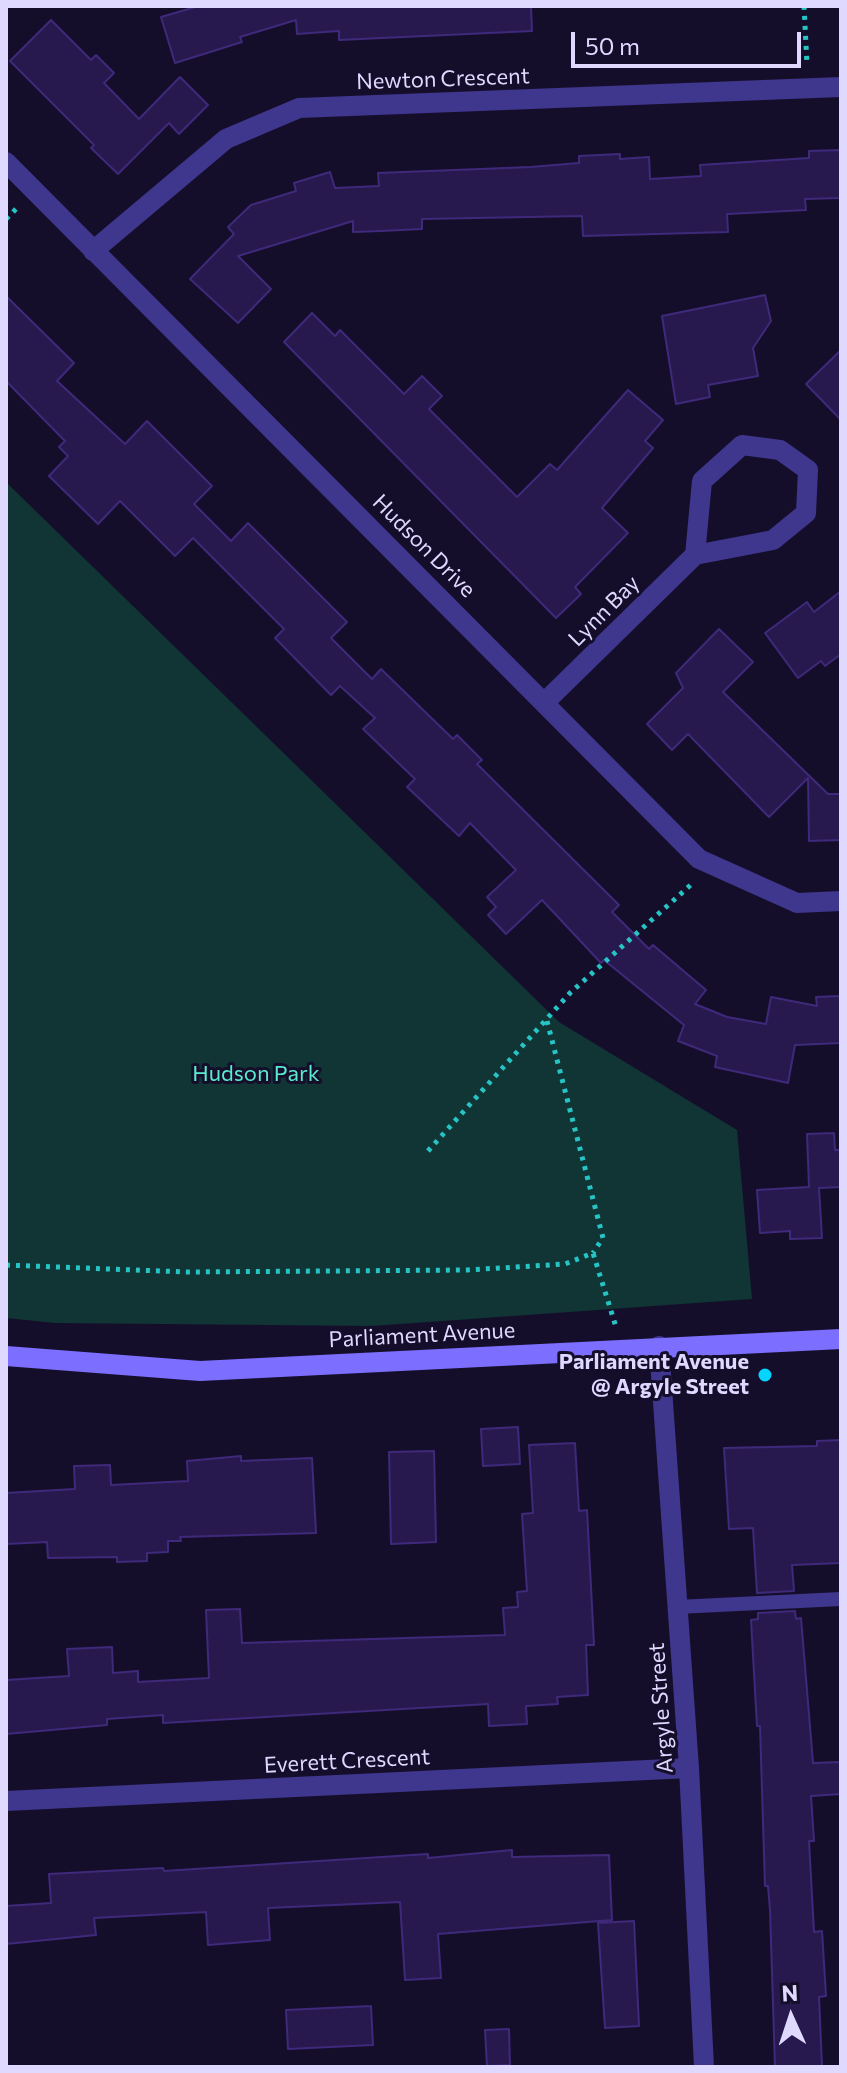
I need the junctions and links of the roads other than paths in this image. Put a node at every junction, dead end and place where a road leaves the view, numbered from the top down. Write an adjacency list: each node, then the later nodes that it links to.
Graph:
1 (841, 87): 3 (street, Newton Crescent)
2 (6, 162): 3 (street, Hudson Drive)
3 (93, 251): 5 (street, Hudson Drive)
4 (695, 555): 4 (street); 5 (street, Lynn Bay)
5 (546, 701): 6 (street, Hudson Drive)
6 (841, 901)
7 (841, 1339): 8 (main road, Parliament Avenue)
8 (659, 1346): 9 (main road, Parliament Avenue); 11 (street, Argyle Street)
9 (6, 1356)
10 (841, 1599): 11 (lane)
11 (677, 1607): 12 (street, Argyle Street)
12 (689, 1768): 13 (street, Everett Crescent); 14 (street, Argyle Street)
13 (6, 1801)
14 (704, 2067)

